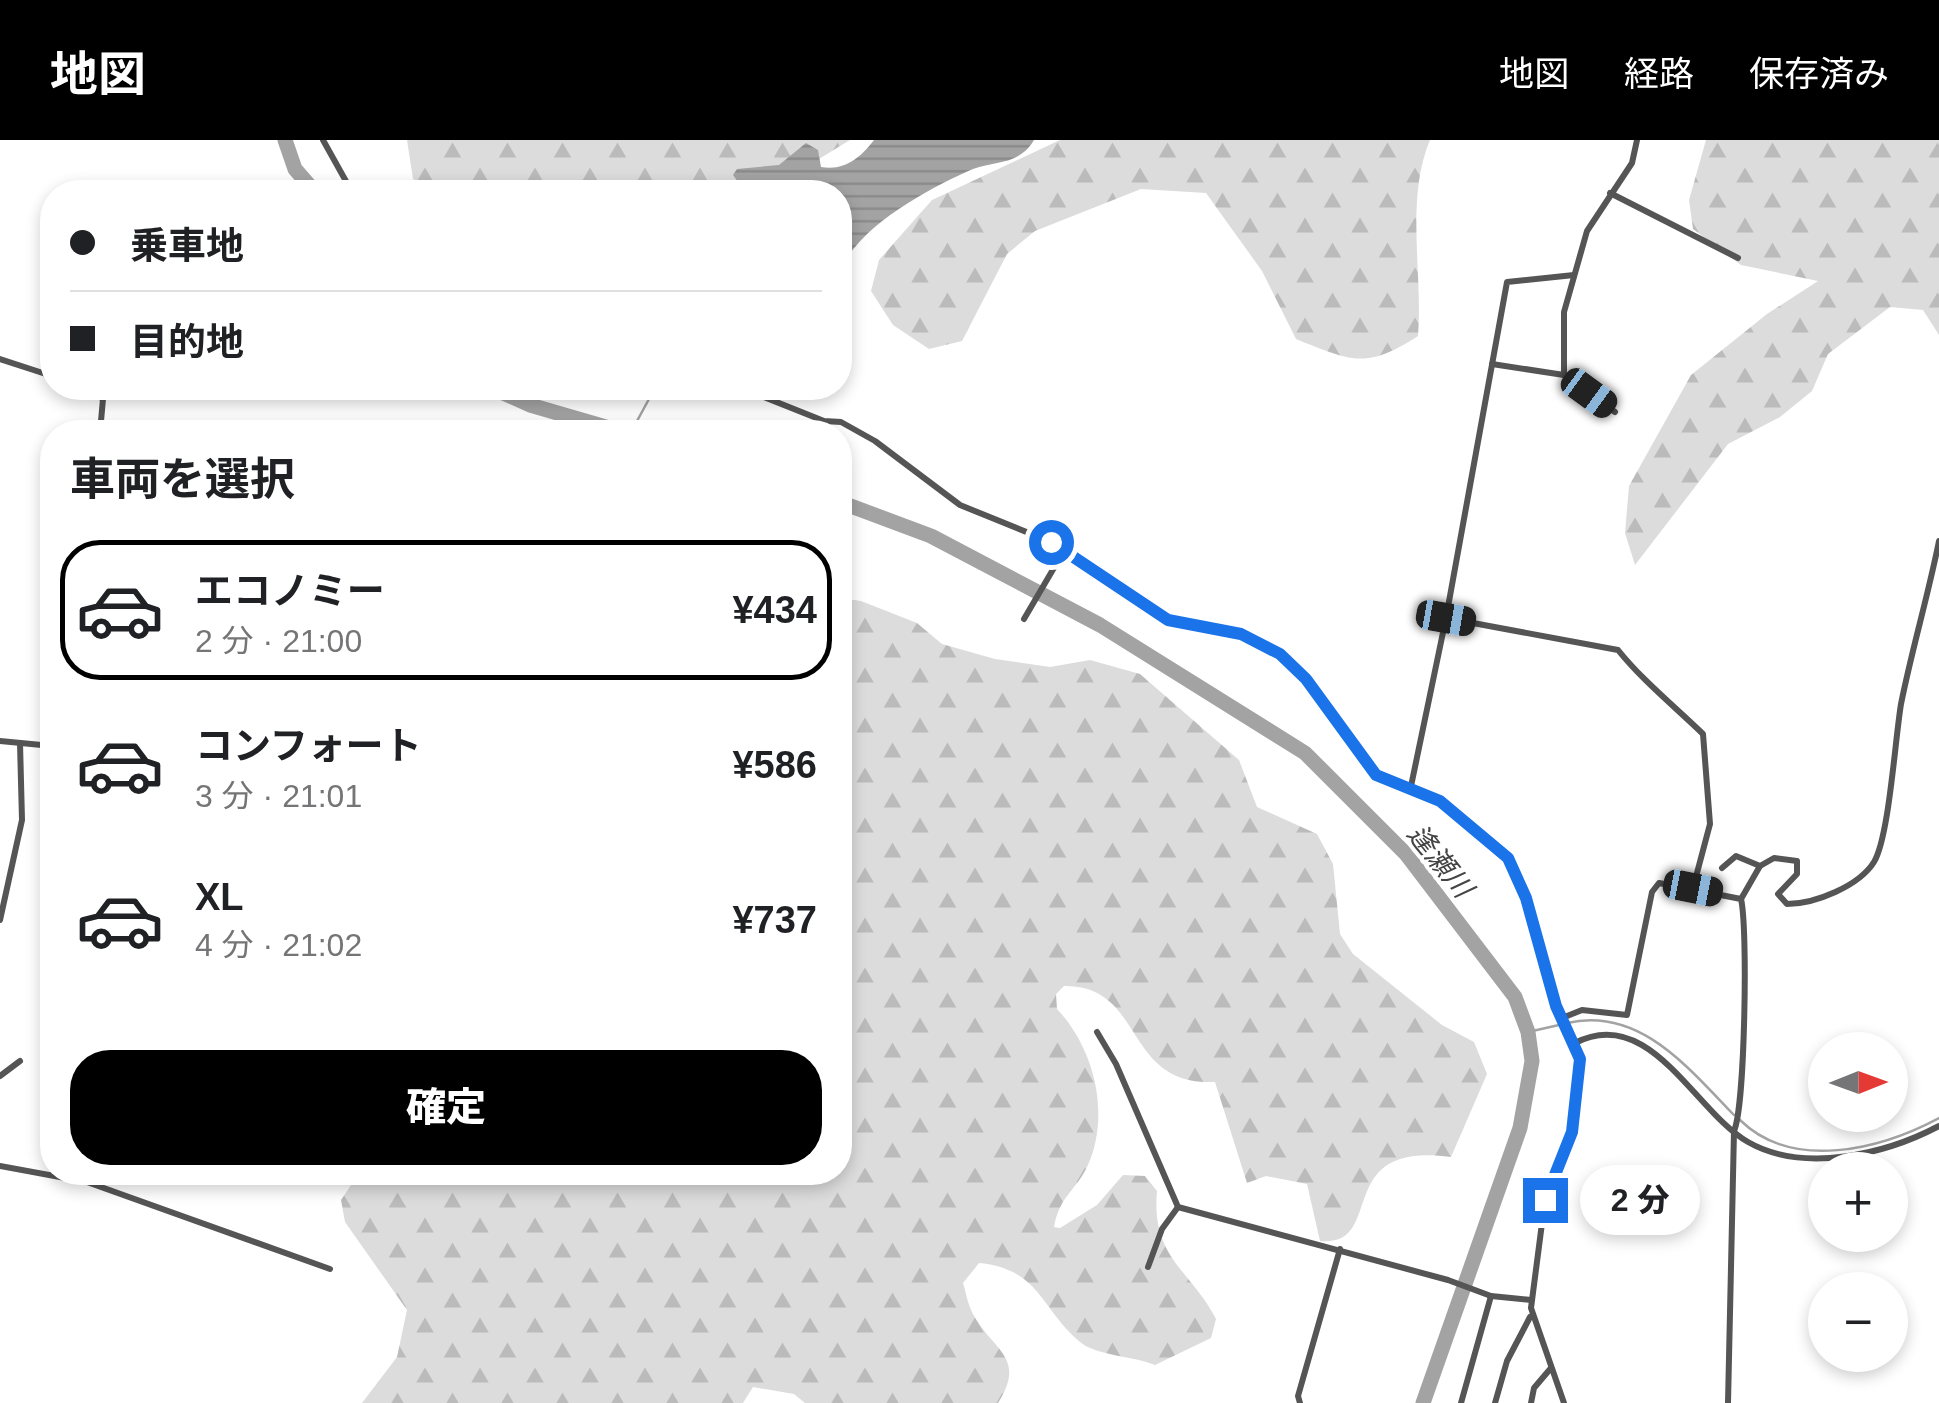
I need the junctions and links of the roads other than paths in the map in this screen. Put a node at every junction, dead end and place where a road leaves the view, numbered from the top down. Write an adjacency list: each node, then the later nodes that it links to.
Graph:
1 (323, 140): 3 (street)
2 (1637, 140): 4 (street)
3 (345, 180)
4 (1610, 193): 5 (street); 6 (street)
5 (1738, 258)
6 (1574, 276): 8 (street); 10 (street)
7 (0, 359): 9 (street)
8 (1492, 364): 10 (street); 18 (street)
9 (40, 372)
10 (1564, 375): 12 (street)
11 (771, 400): 13 (street)
12 (1614, 412)
13 (821, 420)
14 (852, 428): 16 (street)
15 (1939, 540): 23 (street)
16 (1065, 549): 17 (street); 22 (street)
17 (1024, 618)
18 (1446, 618): 22 (street); 25 (street)
19 (0, 741): 20 (street)
20 (20, 743): 21 (street); 27 (street)
21 (40, 745)
22 (1410, 791): 28 (street)
23 (1760, 866): 24 (street); 26 (street)
24 (1722, 868)
25 (1693, 888): 26 (street); 28 (street)
26 (1741, 899): 33 (street)
27 (0, 920)
28 (1563, 1020): 30 (street)
29 (1097, 1032): 38 (street)
30 (1575, 1043): 33 (street); 43 (street)
31 (20, 1061): 32 (street)
32 (0, 1076)
33 (1737, 1124): 34 (street); 51 (street)
34 (1939, 1126)
35 (0, 1166): 36 (street)
36 (40, 1173)
37 (95, 1185): 41 (street)
38 (1178, 1208): 39 (street); 40 (street)
39 (1340, 1249): 42 (street); 46 (street)
40 (1148, 1268)
41 (330, 1269)
42 (1488, 1295): 43 (street); 47 (street)
43 (1531, 1300): 44 (street)
44 (1531, 1316): 45 (street); 48 (street)
45 (1551, 1368): 49 (street); 50 (street)
46 (1300, 1403)
47 (1462, 1403)
48 (1495, 1403)
49 (1531, 1403)
50 (1564, 1403)
51 (1728, 1403)

